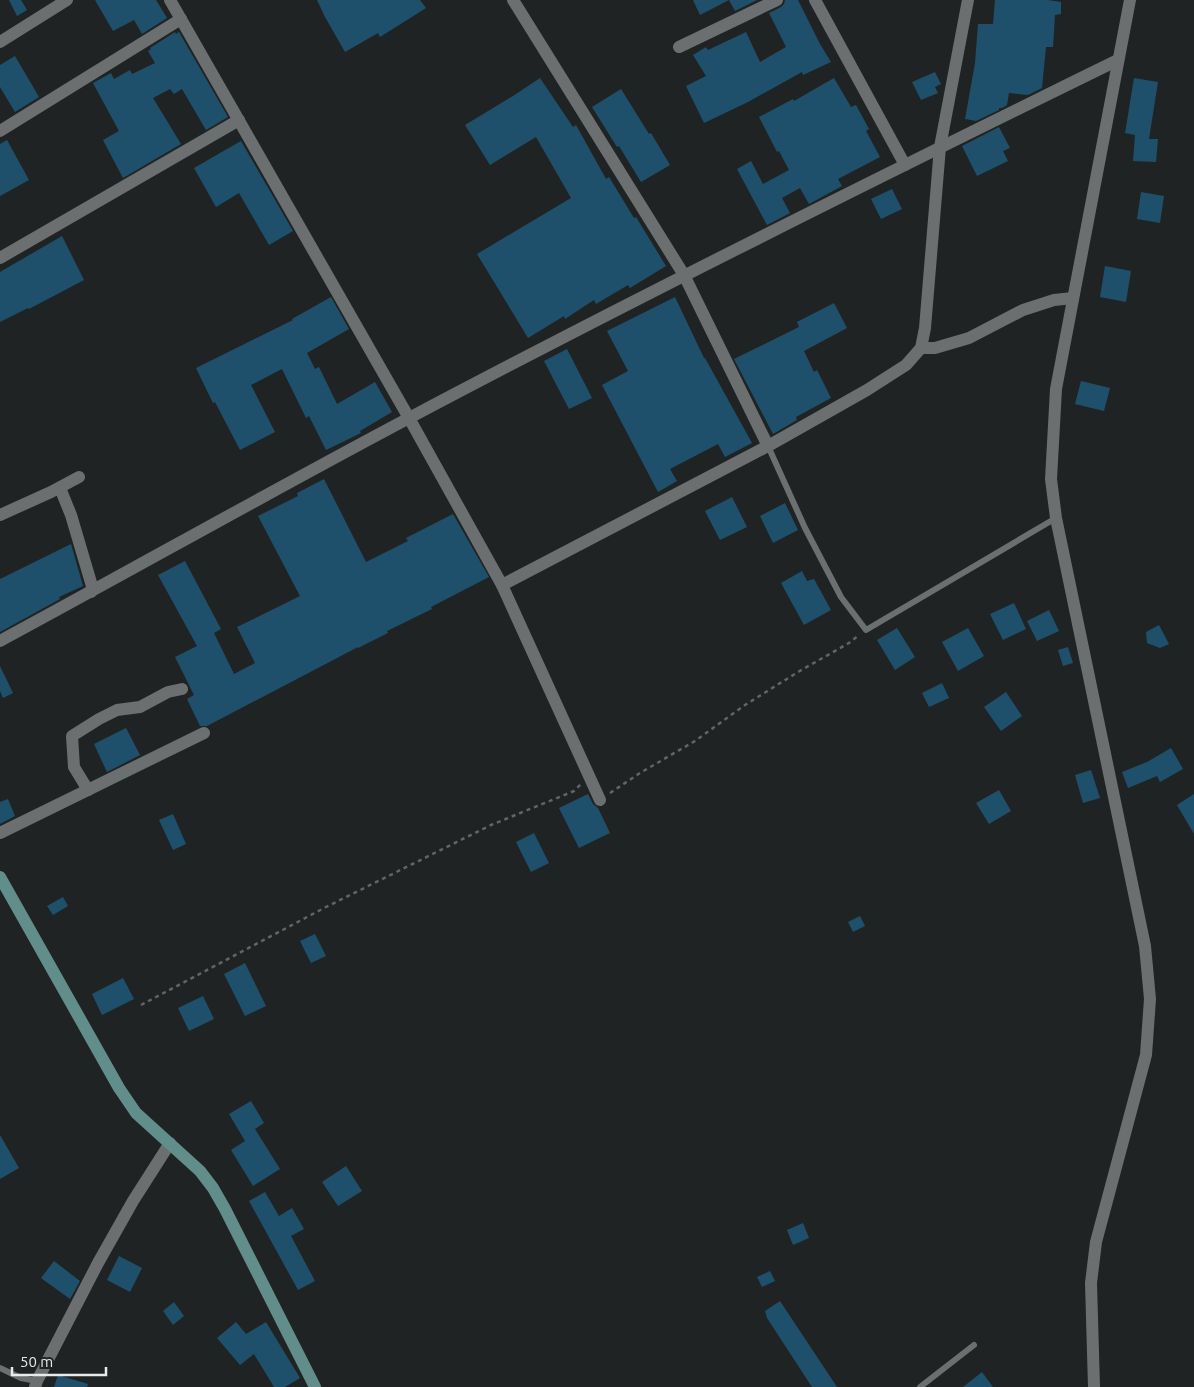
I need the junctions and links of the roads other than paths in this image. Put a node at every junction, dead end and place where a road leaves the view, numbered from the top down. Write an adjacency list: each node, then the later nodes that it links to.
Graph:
1 (67, 0): 9 (street)
2 (170, 0): 8 (street)
3 (513, 0): 17 (street)
4 (777, 0): 10 (street)
5 (815, 0): 15 (street)
6 (968, 0): 14 (street)
7 (1130, 0): 11 (street)
8 (181, 19): 12 (street); 13 (street)
9 (0, 42)
10 (679, 47)
11 (1118, 60): 14 (street); 18 (street)
12 (239, 120): 16 (street); 20 (street)
13 (0, 131)
14 (940, 147): 15 (street); 19 (street)
15 (905, 165): 17 (street)
16 (0, 258)
17 (684, 275): 20 (street); 21 (street)
18 (1073, 298): 19 (street); 25 (street)
19 (921, 348): 21 (street)
20 (410, 418): 26 (street); 27 (street)
21 (768, 446): 25 (lane); 26 (street)
22 (79, 477): 23 (street)
23 (60, 488): 24 (street); 27 (street)
24 (0, 515)
25 (1056, 518): 41 (street)
26 (502, 585): 32 (street)
27 (91, 592): 28 (street)
28 (0, 641)
29 (182, 689): 31 (street)
30 (204, 733): 31 (street)
31 (88, 790): 33 (street)
32 (600, 800)
33 (0, 833)
34 (0, 877): 35 (street)
35 (170, 1143): 38 (street); 39 (street)
36 (974, 1345): 40 (lane)
37 (0, 1368): 38 (lane)
38 (36, 1384)
39 (315, 1387)
40 (920, 1387)
41 (1094, 1387)

